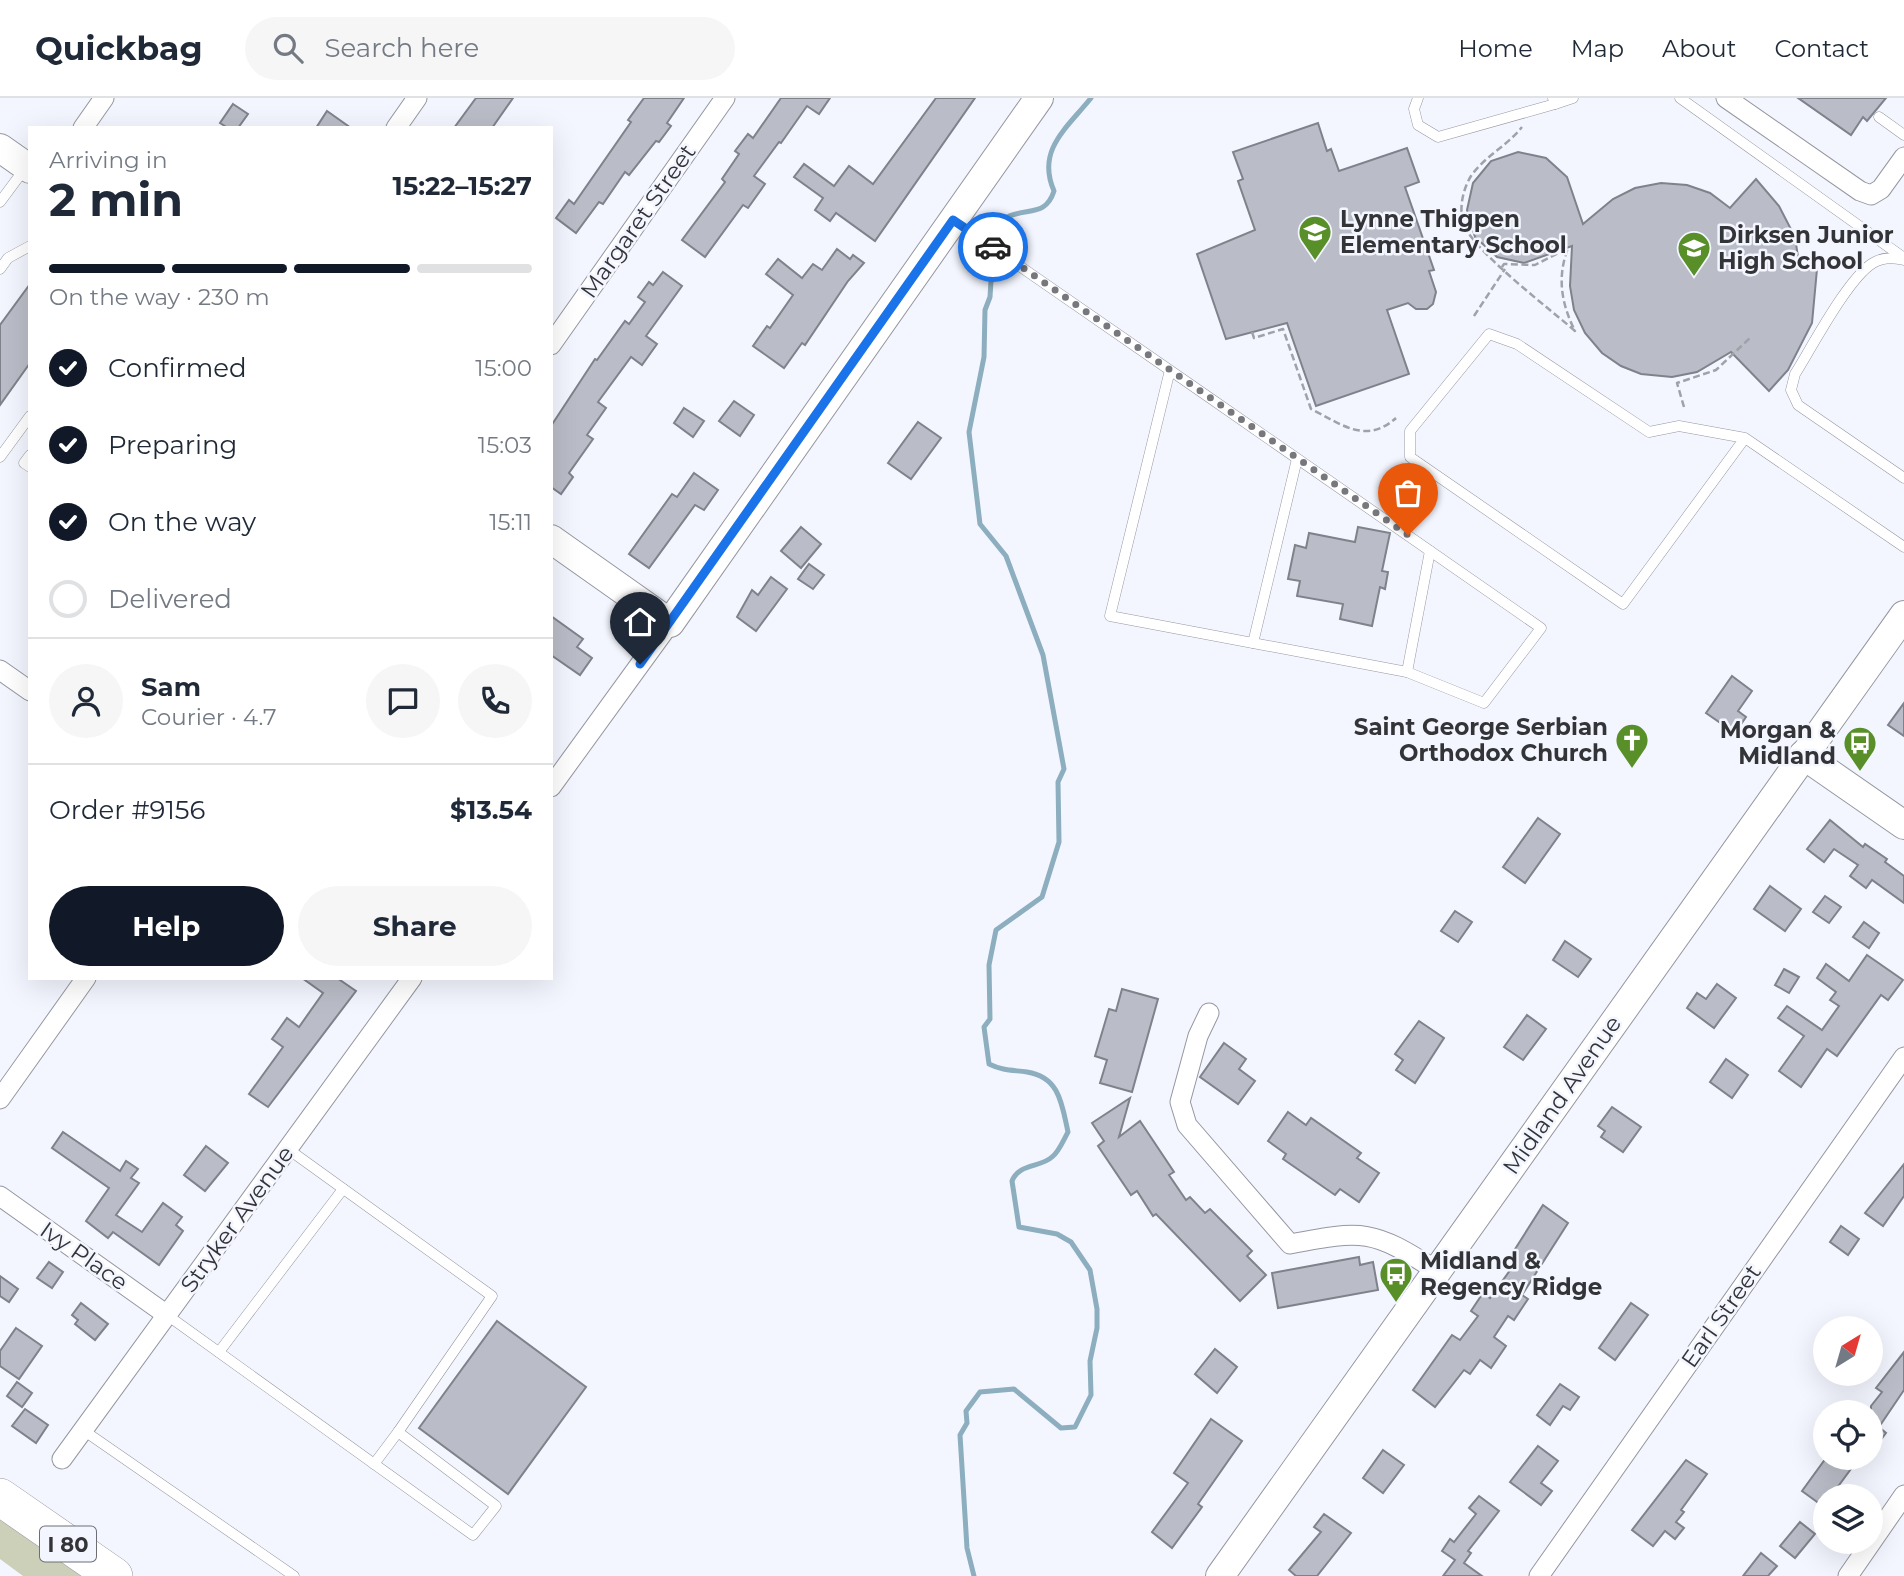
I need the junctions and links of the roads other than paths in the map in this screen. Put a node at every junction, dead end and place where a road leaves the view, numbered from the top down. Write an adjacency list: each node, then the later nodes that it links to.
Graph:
1 (104, 98): 11 (street)
2 (417, 98): 12 (street)
3 (725, 98): 22 (street, Margaret Street)
4 (1039, 98): 18 (street)
5 (1418, 98): 9 (lane)
6 (1573, 98): 9 (lane)
7 (1680, 98): 20 (lane)
8 (1727, 98): 15 (street)
9 (1554, 101)
10 (1879, 117): 13 (lane)
11 (84, 126)
12 (397, 126)
13 (1904, 135)
14 (0, 148): 16 (street)
15 (1904, 157)
16 (28, 168): 17 (lane)
17 (0, 202)
18 (953, 220): 23 (lane); 33 (street)
19 (28, 247): 21 (lane)
20 (1904, 259): 28 (lane)
21 (0, 269)
22 (553, 342)
23 (1170, 370): 27 (lane); 34 (lane)
24 (28, 419): 26 (lane)
25 (1745, 438): 25 (lane); 30 (lane)
26 (0, 457)
27 (1297, 459): 31 (lane); 34 (lane)
28 (1904, 478)
29 (553, 540): 33 (street)
30 (1904, 547)
31 (1430, 551): 36 (lane); 36 (lane)
32 (1904, 615): 38 (street, Midland Avenue)
33 (670, 623): 39 (street)
34 (1253, 643): 36 (lane)
35 (0, 670): 37 (street)
36 (1407, 672)
37 (28, 690)
38 (1803, 755): 40 (street); 49 (street, Midland Avenue)
39 (553, 784)
40 (1904, 825)
41 (85, 980): 45 (street)
42 (411, 980): 46 (street, Stryker Avenue)
43 (1209, 1013): 49 (street)
44 (1904, 1057): 61 (street, Earl Street)
45 (0, 1099)
46 (288, 1149): 47 (lane); 50 (street, Stryker Avenue)
47 (343, 1189): 51 (lane); 53 (lane)
48 (0, 1196): 50 (street, Ivy Place)
49 (1437, 1271): 60 (street, Midland Avenue)
50 (167, 1315): 51 (lane); 52 (street, Stryker Avenue)
51 (219, 1352): 55 (lane)
52 (83, 1430): 54 (street, Stryker Avenue); 59 (lane)
53 (398, 1432): 55 (lane); 55 (lane)
54 (62, 1459)
55 (374, 1464)
56 (1904, 1495): 62 (street)
57 (8, 1500): 58 (highway, I 80)
58 (114, 1576)
59 (294, 1576)
60 (1220, 1576)
61 (1539, 1576)
62 (1848, 1576)

